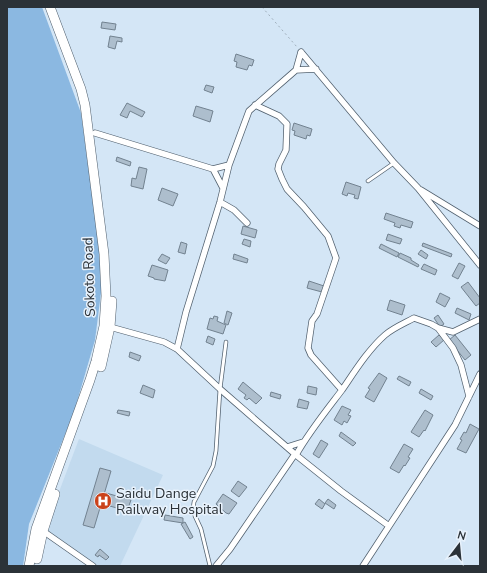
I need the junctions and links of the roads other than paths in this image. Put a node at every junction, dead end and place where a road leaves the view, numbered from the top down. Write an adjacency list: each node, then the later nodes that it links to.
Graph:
1 (50, 7): 31 (main road, Sokoto Road)
2 (56, 7): 6 (main road, Sokoto Road)
3 (316, 69): 4 (street); 4 (street); 7 (street)
4 (296, 70): 5 (street)
5 (255, 105): 8 (street); 24 (street)
6 (95, 134): 9 (street); 18 (main road, Sokoto Road)
7 (394, 163): 10 (lane); 12 (street)
8 (229, 165): 9 (street); 11 (street)
9 (213, 169): 11 (street)
10 (368, 181)
11 (223, 188): 13 (street)
12 (418, 188): 15 (street); 16 (street)
13 (220, 202): 14 (street); 21 (street)
14 (246, 223)
15 (480, 226)
16 (480, 265)
17 (480, 319): 19 (street)
18 (110, 327): 21 (street); 30 (main road, Sokoto Road)
19 (438, 328): 24 (street); 25 (street)
20 (226, 342): 23 (lane)
21 (177, 349): 23 (street)
22 (480, 374): 25 (street)
23 (220, 389): 27 (street); 34 (lane)
24 (342, 390): 26 (street)
25 (469, 396): 29 (street)
26 (303, 442): 27 (street); 28 (street)
27 (287, 447): 28 (street)
28 (296, 455): 29 (street); 35 (street)
29 (389, 526): 36 (street)
30 (43, 531): 32 (main road, Sokoto Road); 33 (street)
31 (29, 566)
32 (35, 566)
33 (93, 566)
34 (210, 566)
35 (216, 566)
36 (363, 566)

